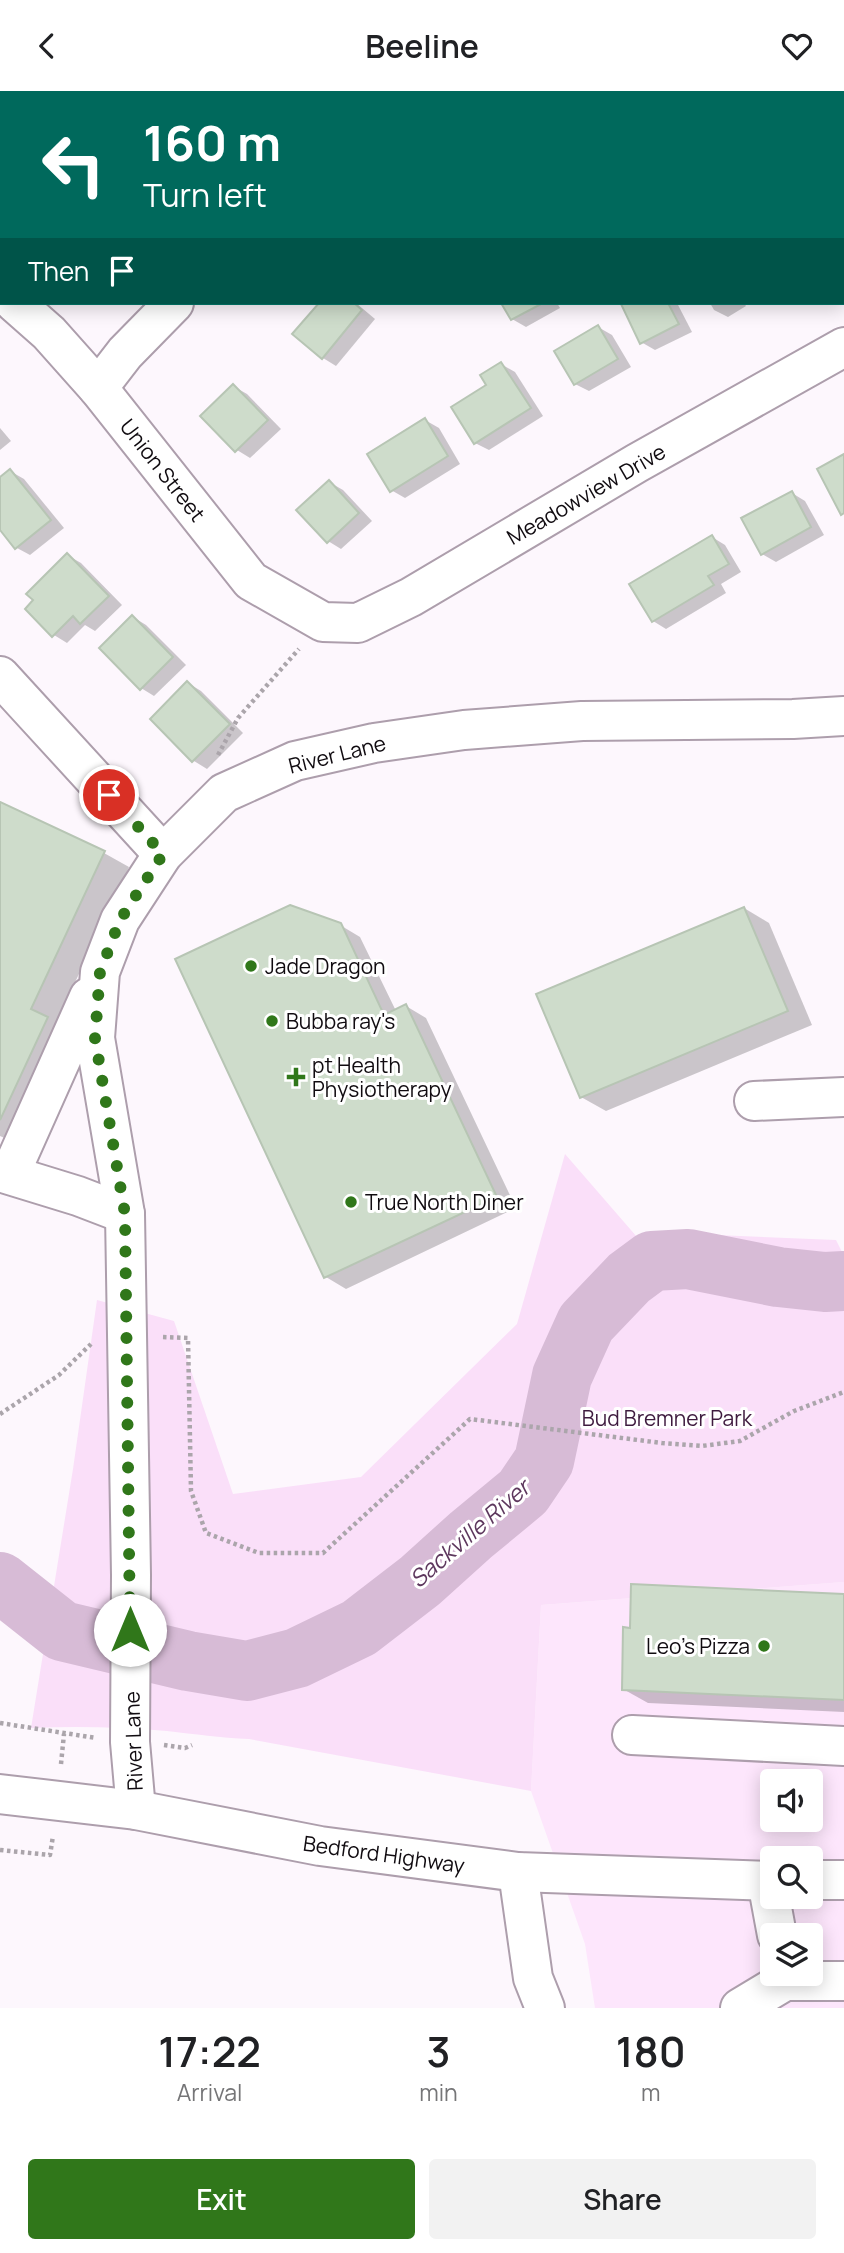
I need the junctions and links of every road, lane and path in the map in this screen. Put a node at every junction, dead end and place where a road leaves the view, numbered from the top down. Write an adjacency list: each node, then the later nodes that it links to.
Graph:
1 (17, 305): 4 (street, Union Street)
2 (172, 305): 4 (street)
3 (844, 347): 5 (street, Meadowview Drive)
4 (98, 388): 5 (street, Union Street)
5 (323, 622): 8 (path)
6 (0, 676): 9 (street)
7 (844, 716): 9 (street, River Lane)
8 (213, 763)
9 (163, 854): 10 (street, River Lane)
10 (100, 972): 13 (street); 14 (street, River Lane)
11 (844, 1097): 12 (street)
12 (754, 1101)
13 (5, 1173): 14 (street)
14 (125, 1214): 15 (street, River Lane)
15 (128, 1336): 16 (path); 17 (path); 21 (street, River Lane)
16 (844, 1392)
17 (0, 1414)
18 (632, 1735): 19 (street)
19 (844, 1746)
20 (0, 1794): 21 (street, Bedford Highway)
21 (136, 1810): 22 (street, Bedford Highway)
22 (517, 1872): 24 (street, Bedford Highway); 28 (street)
23 (844, 1880): 25 (street)
24 (760, 1881)
25 (823, 1881)
26 (844, 1982): 27 (street)
27 (789, 1988): 29 (street)
28 (545, 2008)
29 (740, 2008)

